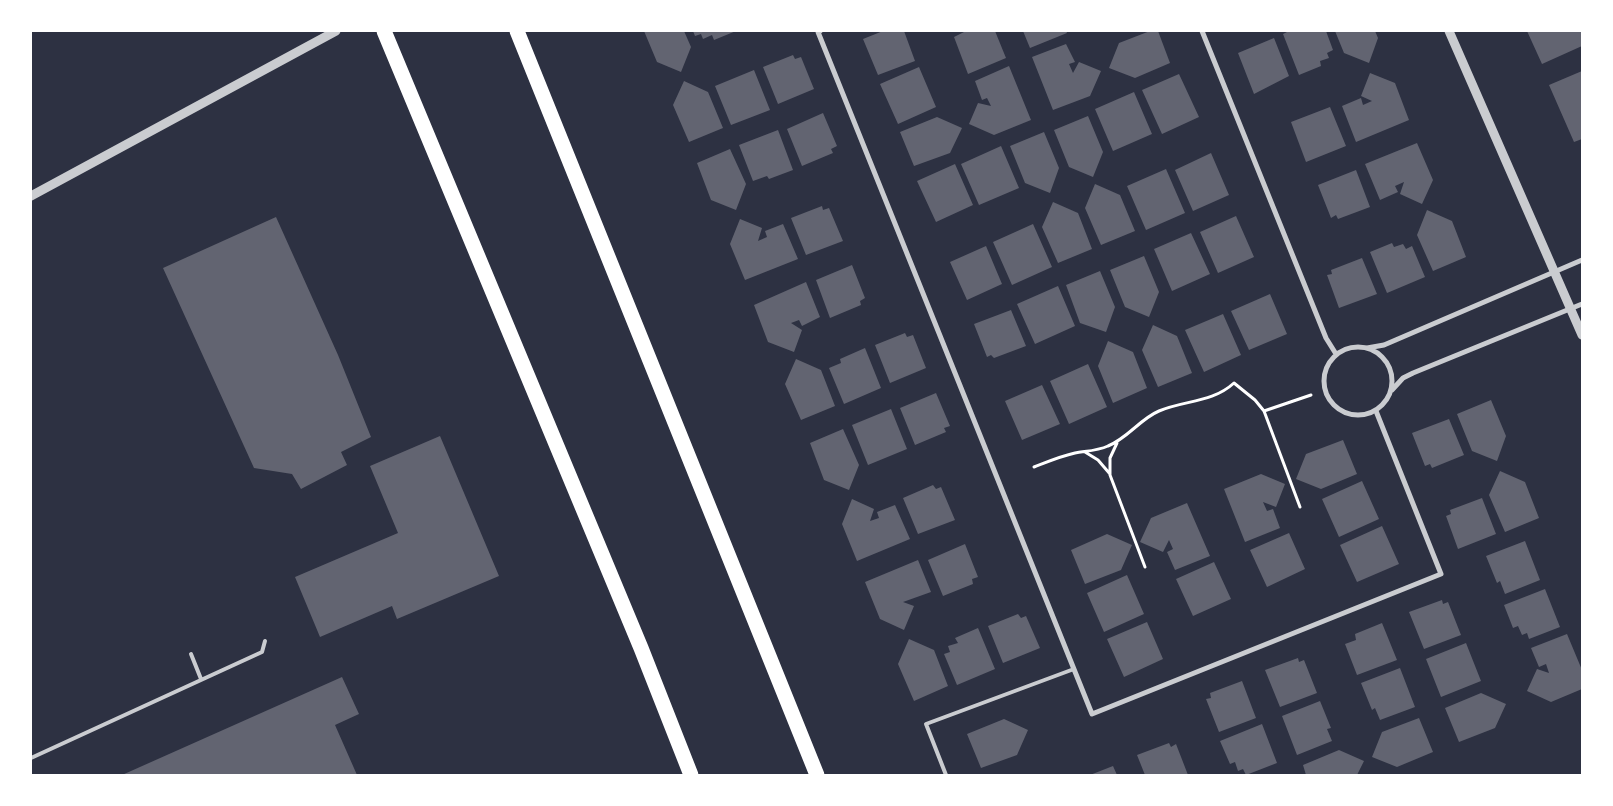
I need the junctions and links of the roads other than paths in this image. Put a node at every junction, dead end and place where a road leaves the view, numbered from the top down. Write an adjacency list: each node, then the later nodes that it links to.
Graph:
1 (336, 31): 7 (street)
2 (384, 31): 22 (highway)
3 (516, 31): 23 (highway)
4 (1202, 31): 14 (street)
5 (1449, 31): 9 (street)
6 (819, 32): 19 (street)
7 (31, 196)
8 (1582, 260): 9 (street)
9 (1554, 272): 11 (street); 13 (street)
10 (1582, 304): 11 (street)
11 (1570, 309): 12 (street); 15 (street)
12 (1582, 335)
13 (1367, 348): 14 (street); 15 (street)
14 (1336, 354): 16 (street)
15 (1391, 392): 16 (street)
16 (1376, 411): 19 (street)
17 (265, 642): 20 (lane)
18 (191, 654): 20 (lane)
19 (1074, 669): 24 (lane)
20 (201, 679): 21 (lane)
21 (31, 758)
22 (691, 775)
23 (817, 775)
24 (946, 775)

